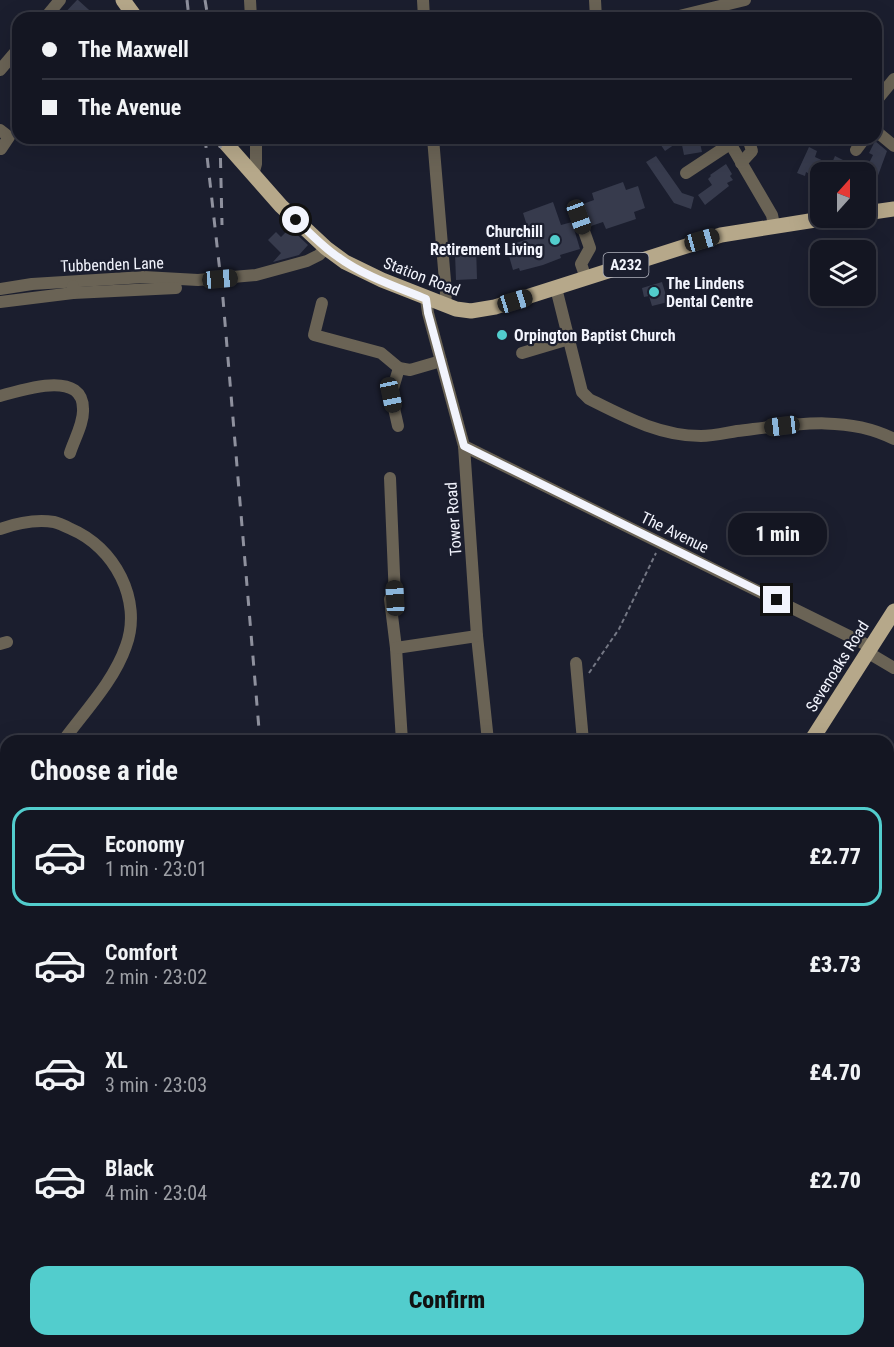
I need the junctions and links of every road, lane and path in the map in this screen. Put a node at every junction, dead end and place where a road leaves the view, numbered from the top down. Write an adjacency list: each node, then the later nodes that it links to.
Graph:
1 (60, 0): 3 (street)
2 (745, 0): 4 (street)
3 (50, 12)
4 (701, 12)
5 (12, 56): 6 (street)
6 (0, 70)
7 (894, 80): 8 (street)
8 (882, 94)
9 (0, 130): 19 (street)
10 (882, 136): 18 (street)
11 (226, 144): 23 (main road, Station Road / A232)
12 (256, 144): 23 (street)
13 (434, 144): 38 (street)
14 (724, 144): 22 (street)
15 (730, 144): 21 (street)
16 (750, 144): 21 (street)
17 (860, 144): 20 (street)
18 (894, 146)
19 (0, 148)
20 (856, 150)
21 (741, 163): 28 (street)
22 (686, 173)
23 (253, 175): 29 (main road, Station Road / A232)
24 (894, 209): 25 (main road)
25 (876, 212)
26 (579, 217): 30 (street)
27 (810, 220): 28 (main road, Station Road / A232)
28 (774, 225): 30 (main road, Station Road / A232)
29 (326, 248): 31 (street, Tubbenden Lane); 35 (main road, Station Road / A232)
30 (586, 278): 33 (main road, Station Road / A232)
31 (73, 287): 32 (street); 34 (street, Tubbenden Lane); 36 (street)
32 (176, 288)
33 (556, 288): 38 (main road, Station Road / A232); 39 (street)
34 (0, 289)
35 (426, 299): 38 (main road, Station Road / A232); 41 (street, Tower Road)
36 (0, 302)
37 (322, 303): 42 (street)
38 (445, 305)
39 (569, 339): 40 (street); 45 (street)
40 (522, 353)
41 (441, 361): 42 (street); 46 (street, Tower Road)
42 (399, 368): 44 (street)
43 (0, 396): 47 (street)
44 (398, 426)
45 (894, 439)
46 (464, 446): 50 (street, The Avenue); 52 (street, Tower Road)
47 (70, 453)
48 (390, 478): 53 (street)
49 (0, 529): 57 (street)
50 (660, 543): 54 (street, The Avenue); 55 (path)
51 (894, 611): 54 (main road, Sevenoaks Road)
52 (477, 636): 53 (street); 59 (street, Tower Road)
53 (396, 648): 58 (street)
54 (869, 649): 56 (street, The Avenue); 61 (main road, Sevenoaks Road)
55 (577, 668): 60 (street)
56 (894, 668)
57 (67, 735)
58 (402, 735)
59 (487, 735)
60 (583, 735)
61 (815, 735)

